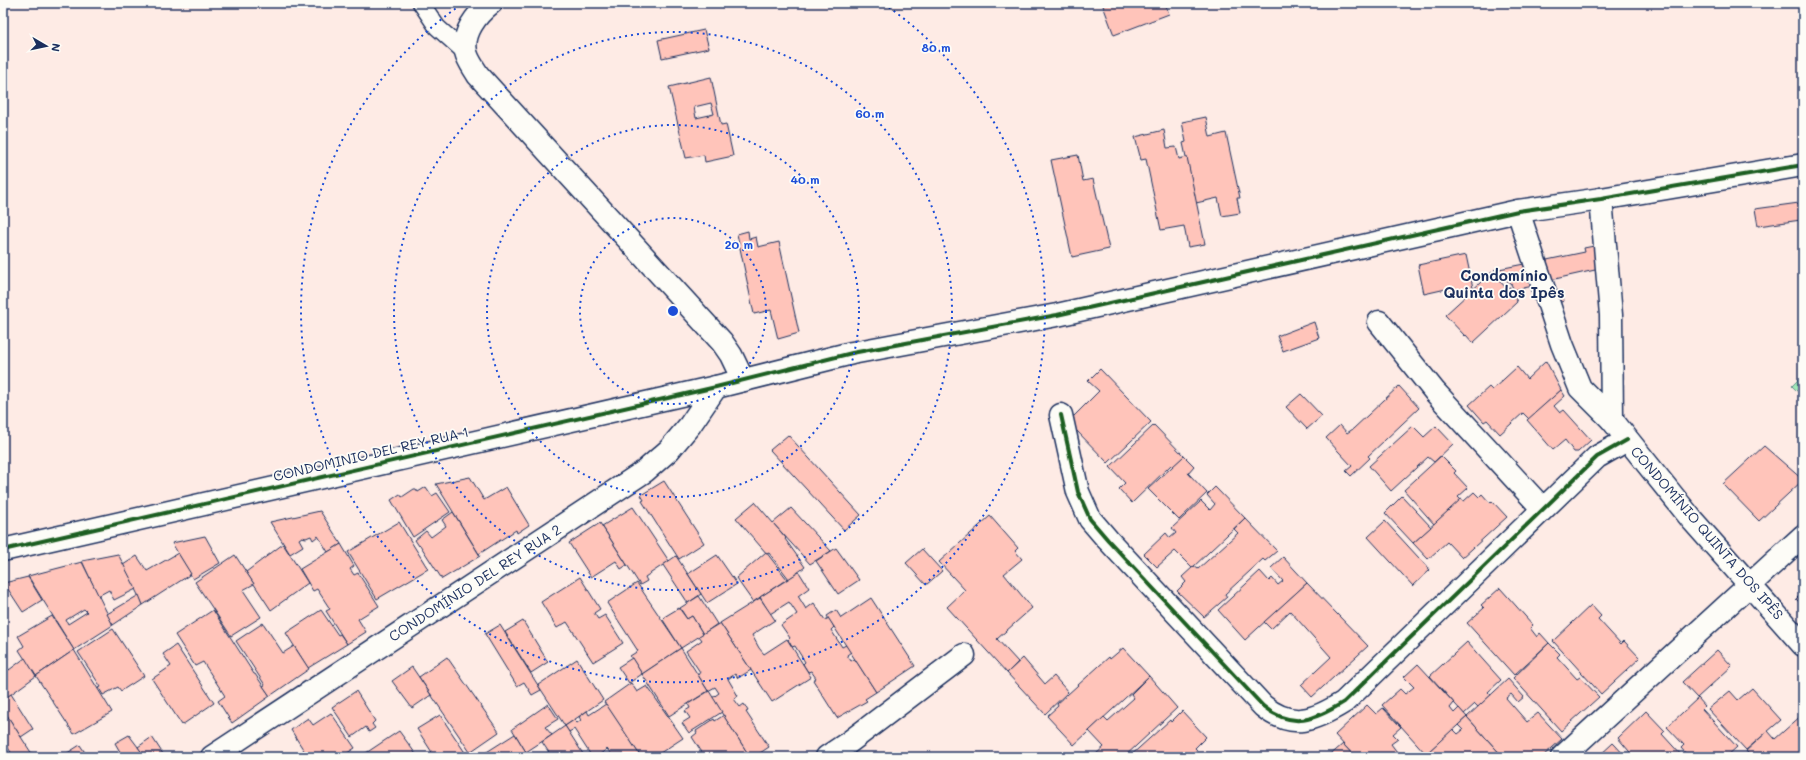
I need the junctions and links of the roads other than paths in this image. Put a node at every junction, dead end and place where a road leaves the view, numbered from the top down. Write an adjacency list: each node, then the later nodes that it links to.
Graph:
1 (421, 3): 3 (lane)
2 (490, 3): 3 (street)
3 (466, 53): 8 (street)
4 (1803, 165): 5 (street, CONDOMINIO DEL REY RUA 1)
5 (1601, 199): 6 (street, CONDOMINIO DEL REY RUA 1); 11 (street)
6 (1518, 211): 8 (street, CONDOMINIO DEL REY RUA 1); 11 (street, CONDOMÍNIO QUINTA DOS IPÊS)
7 (1379, 322): 13 (street)
8 (743, 380): 9 (street, CONDOMINIO DEL REY RUA 1)
9 (716, 387): 15 (street, CONDOMINIO DEL REY RUA 1); 20 (street, CONDOMÍNIO DEL REY RUA 2)
10 (1061, 415): 13 (street)
11 (1612, 420): 12 (street, CONDOMÍNIO QUINTA DOS IPÊS)
12 (1627, 440): 13 (street); 16 (street, CONDOMÍNIO QUINTA DOS IPÊS)
13 (1542, 508)
14 (1803, 536): 16 (street)
15 (3, 550)
16 (1750, 584): 17 (street, CONDOMÍNIO QUINTA DOS IPÊS); 22 (street)
17 (1803, 645)
18 (964, 655): 19 (street)
19 (853, 750): 21 (street)
20 (212, 757)
21 (827, 757)
22 (1562, 757)

